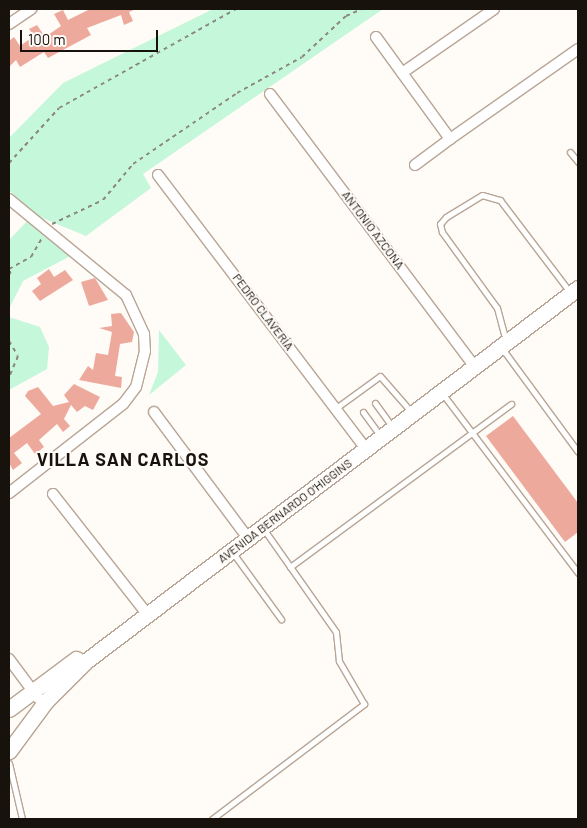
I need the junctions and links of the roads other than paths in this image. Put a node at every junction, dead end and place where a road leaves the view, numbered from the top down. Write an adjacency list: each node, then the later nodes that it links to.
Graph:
1 (31, 9): 3 (street)
2 (494, 9): 6 (street)
3 (9, 24)
4 (376, 37): 6 (street)
5 (578, 49): 8 (street)
6 (402, 73): 8 (street)
7 (270, 94): 16 (street, ANTONIO AZCONA)
8 (450, 140): 11 (street)
9 (570, 152): 10 (lane)
10 (578, 162)
11 (415, 165)
12 (158, 175): 21 (street, PEDRO CLAVERÍA)
13 (9, 200): 28 (street)
14 (576, 282): 15 (main road, AVENIDA BERNARDO O'HIGGINS); 15 (lane)
15 (500, 340): 16 (main road, AVENIDA BERNARDO O'HIGGINS); 27 (lane)
16 (472, 363): 17 (main road, AVENIDA BERNARDO O'HIGGINS)
17 (439, 388): 20 (main road, AVENIDA BERNARDO O'HIGGINS); 25 (lane); 26 (main road, AVENIDA BERNARDO O'HIGGINS)
18 (375, 403): 24 (lane)
19 (511, 404): 25 (lane)
20 (407, 407): 21 (lane); 24 (main road, AVENIDA BERNARDO O'HIGGINS)
21 (336, 408): 26 (street, PEDRO CLAVERÍA)
22 (154, 412): 31 (street)
23 (362, 412): 24 (lane)
24 (382, 426): 26 (main road, AVENIDA BERNARDO O'HIGGINS)
25 (472, 432): 33 (lane); 34 (lane)
26 (364, 446): 30 (main road, AVENIDA BERNARDO O'HIGGINS); 31 (main road, AVENIDA BERNARDO O'HIGGINS)
27 (578, 452)
28 (9, 493)
29 (53, 494): 35 (street)
30 (262, 527): 31 (main road, AVENIDA BERNARDO O'HIGGINS); 33 (lane)
31 (246, 534): 32 (main road, AVENIDA BERNARDO O'HIGGINS); 35 (main road, AVENIDA BERNARDO O'HIGGINS)
32 (231, 551): 35 (main road, AVENIDA BERNARDO O'HIGGINS); 36 (lane)
33 (290, 567): 44 (lane)
34 (578, 574)
35 (144, 610): 38 (main road, AVENIDA BERNARDO O'HIGGINS); 41 (main road, AVENIDA BERNARDO O'HIGGINS)
36 (281, 619)
37 (9, 660): 38 (street)
38 (35, 694): 39 (main road, AVENIDA BERNARDO O'HIGGINS); 40 (main road)
39 (9, 708)
40 (9, 737)
41 (9, 751)
42 (9, 764): 43 (lane)
43 (22, 819)
44 (212, 819)

